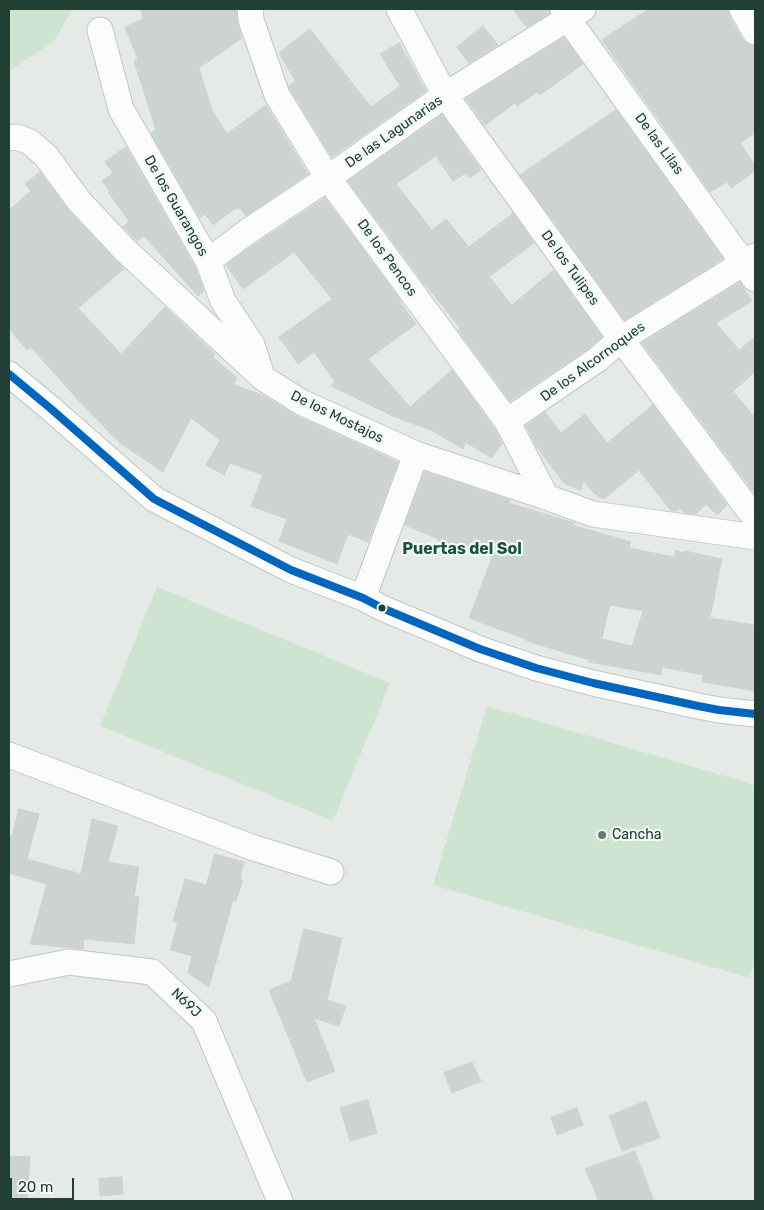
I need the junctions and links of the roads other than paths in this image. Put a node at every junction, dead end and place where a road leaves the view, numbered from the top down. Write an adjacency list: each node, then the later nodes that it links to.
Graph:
1 (250, 9): 9 (street, De los Pencos)
2 (398, 9): 7 (street, De los Tulipes)
3 (742, 9): 6 (street)
4 (572, 12): 7 (street, De las Lagunarias); 11 (street, De las Lilas)
5 (100, 30): 10 (street, De los Guarangos)
6 (755, 32)
7 (446, 95): 9 (street, De las Lagunarias); 12 (street, De los Tulipes)
8 (9, 138): 14 (street, De los Mostajos)
9 (328, 178): 10 (street, De las Lagunarias); 15 (street, De los Pencos)
10 (208, 261): 14 (street, De los Guarangos)
11 (752, 266): 12 (street, De los Alcornoques)
12 (621, 339): 15 (street, De los Alcornoques); 18 (street, De los Tulipes)
13 (9, 374): 20 (street)
14 (263, 378): 16 (street, De los Mostajos)
15 (507, 421): 17 (street, De los Pencos)
16 (416, 454): 17 (street, De los Mostajos); 20 (street)
17 (546, 497): 19 (street, De los Mostajos)
18 (755, 518)
19 (755, 537)
20 (363, 598): 21 (street)
21 (755, 714)
22 (9, 755): 23 (street)
23 (331, 872)
24 (9, 974): 25 (street, N69J)
25 (280, 1201)

